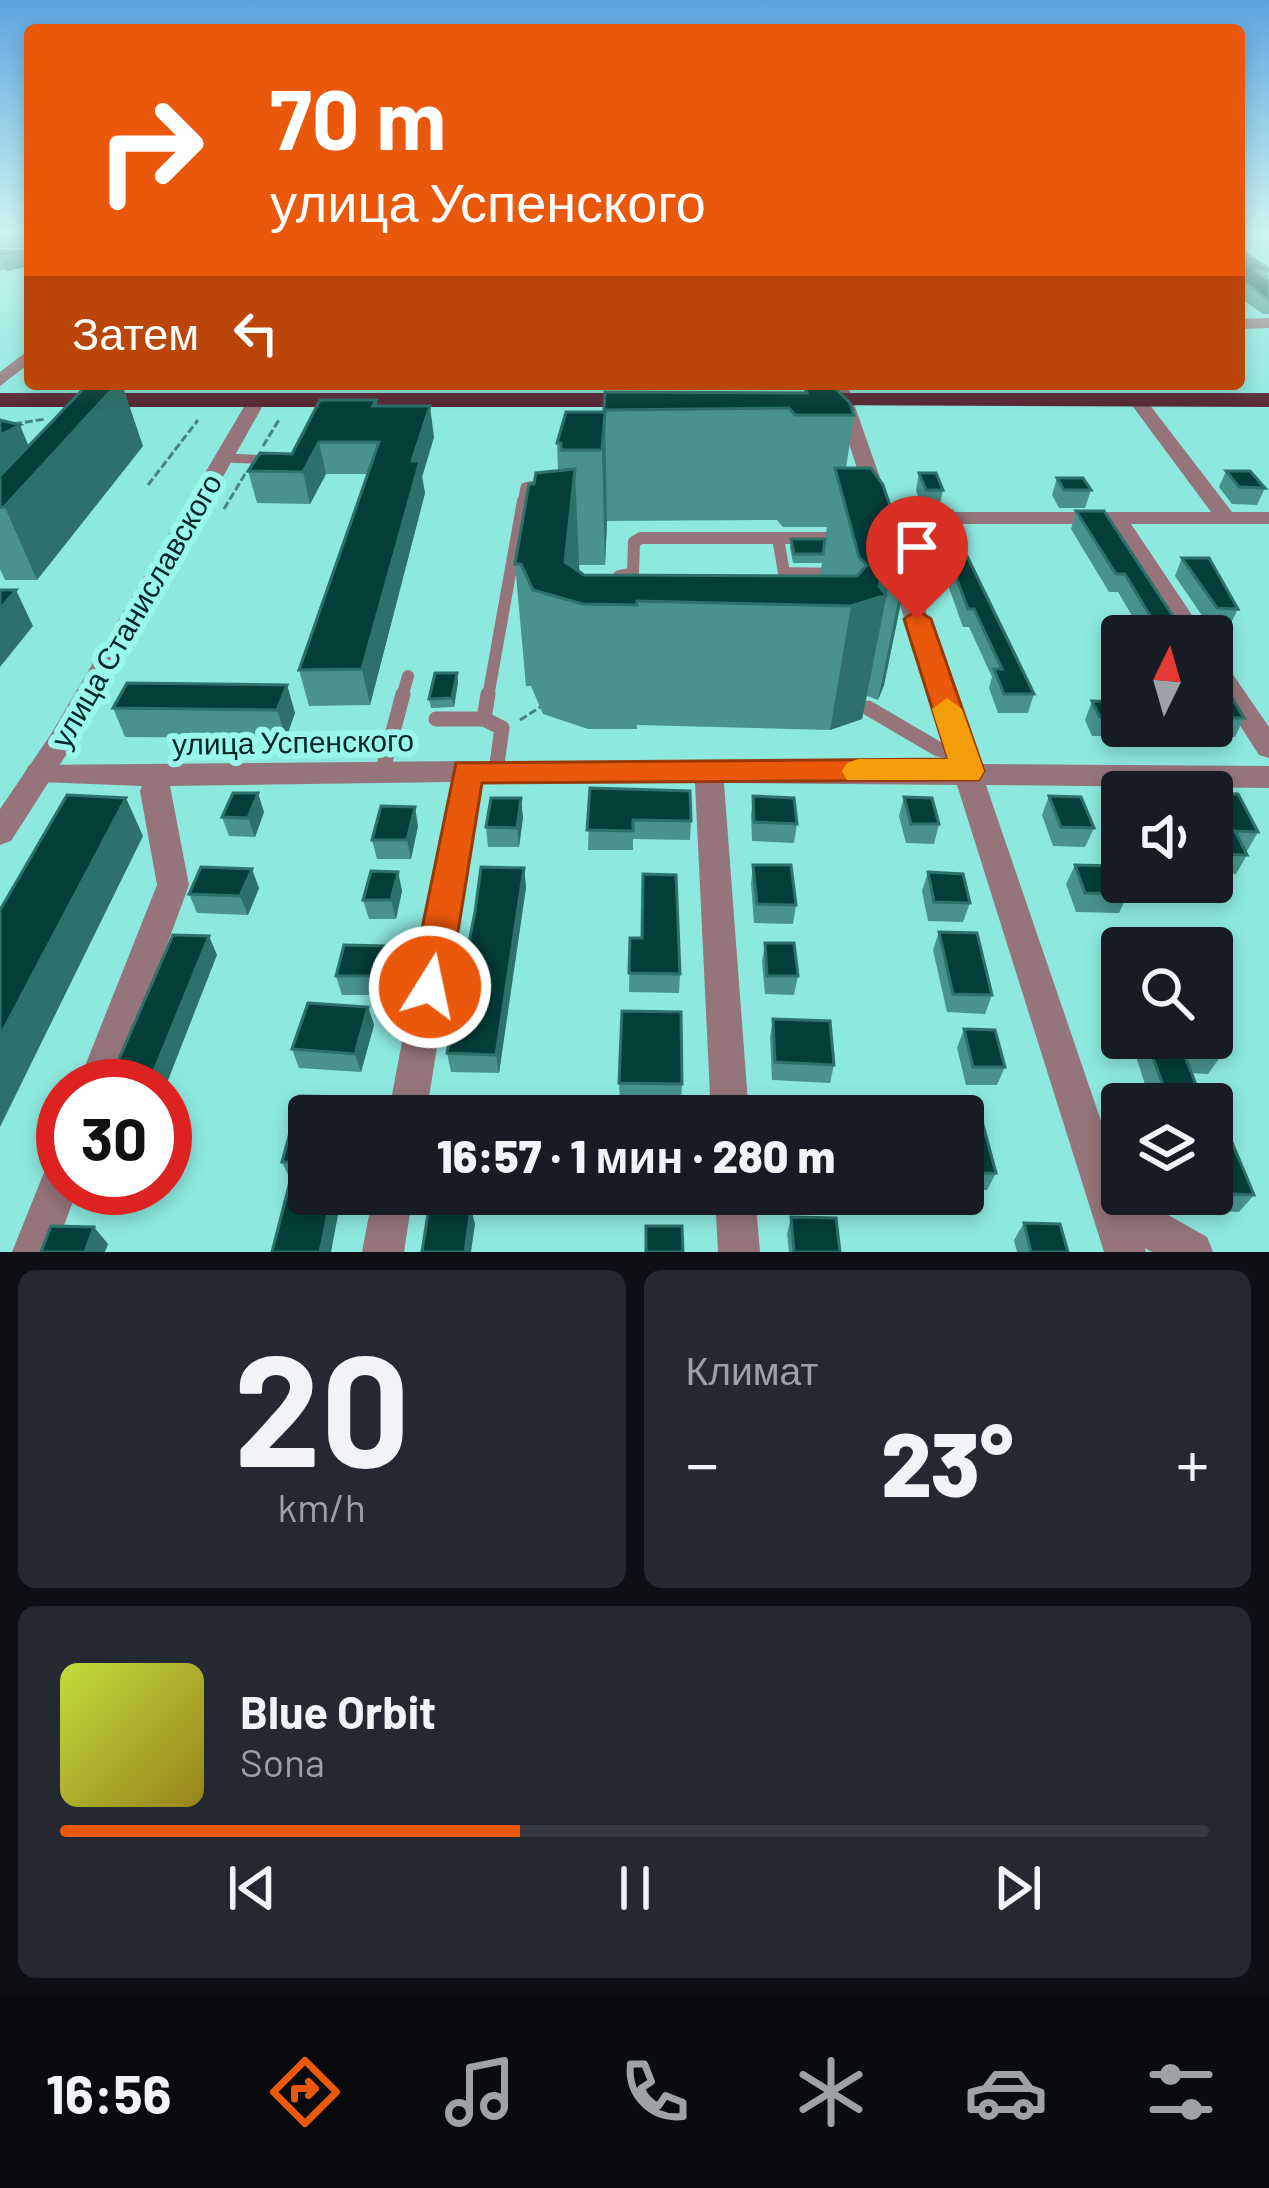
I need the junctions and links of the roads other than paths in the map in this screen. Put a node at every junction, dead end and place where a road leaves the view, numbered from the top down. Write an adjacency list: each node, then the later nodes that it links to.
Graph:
1 (24, 359): 2 (street)
2 (0, 381)
3 (262, 392): 5 (main road); 6 (main road); 10 (street, улица Станиславского)
4 (841, 392): 7 (main road); 8 (main road); 13 (street)
5 (0, 400)
6 (656, 400)
7 (797, 400)
8 (1137, 400): 9 (main road); 15 (street)
9 (1269, 400)
10 (224, 458): 11 (lane); 35 (street, улица Станиславского)
11 (288, 460)
12 (554, 483): 21 (lane)
13 (883, 518): 14 (street); 32 (street)
14 (1116, 518): 15 (street); 25 (street)
15 (1226, 518): 16 (street)
16 (1269, 518)
17 (778, 538): 18 (lane); 19 (lane); 23 (lane)
18 (841, 538)
19 (784, 573): 20 (lane); 24 (lane)
20 (846, 574)
21 (510, 575): 22 (lane); 30 (lane)
22 (530, 575)
23 (611, 596)
24 (789, 606)
25 (1180, 615)
26 (408, 676): 36 (lane)
27 (1233, 694): 31 (street)
28 (868, 708): 32 (lane)
29 (436, 719): 30 (lane)
30 (484, 719): 33 (lane)
31 (1269, 748)
32 (965, 762): 34 (street, улица Успенского); 38 (street, улица Успенского); 43 (street)
33 (482, 771): 34 (street, улица Успенского); 36 (street, улица Успенского); 41 (street)
34 (709, 771): 42 (street)
35 (39, 772): 37 (street, улица Успенского); 39 (street, улица Станиславского)
36 (382, 772): 37 (street, улица Успенского)
37 (161, 776): 40 (street)
38 (1269, 777)
39 (0, 833)
40 (107, 1059)
41 (412, 1095)
42 (729, 1095)
43 (1101, 1182)
44 (47, 1215): 49 (street)
45 (389, 1215): 50 (street)
46 (736, 1215): 51 (street)
47 (1112, 1215): 52 (street)
48 (1127, 1215): 53 (street)
49 (33, 1252)
50 (383, 1252)
51 (739, 1252)
52 (1125, 1252)
53 (1192, 1252)

